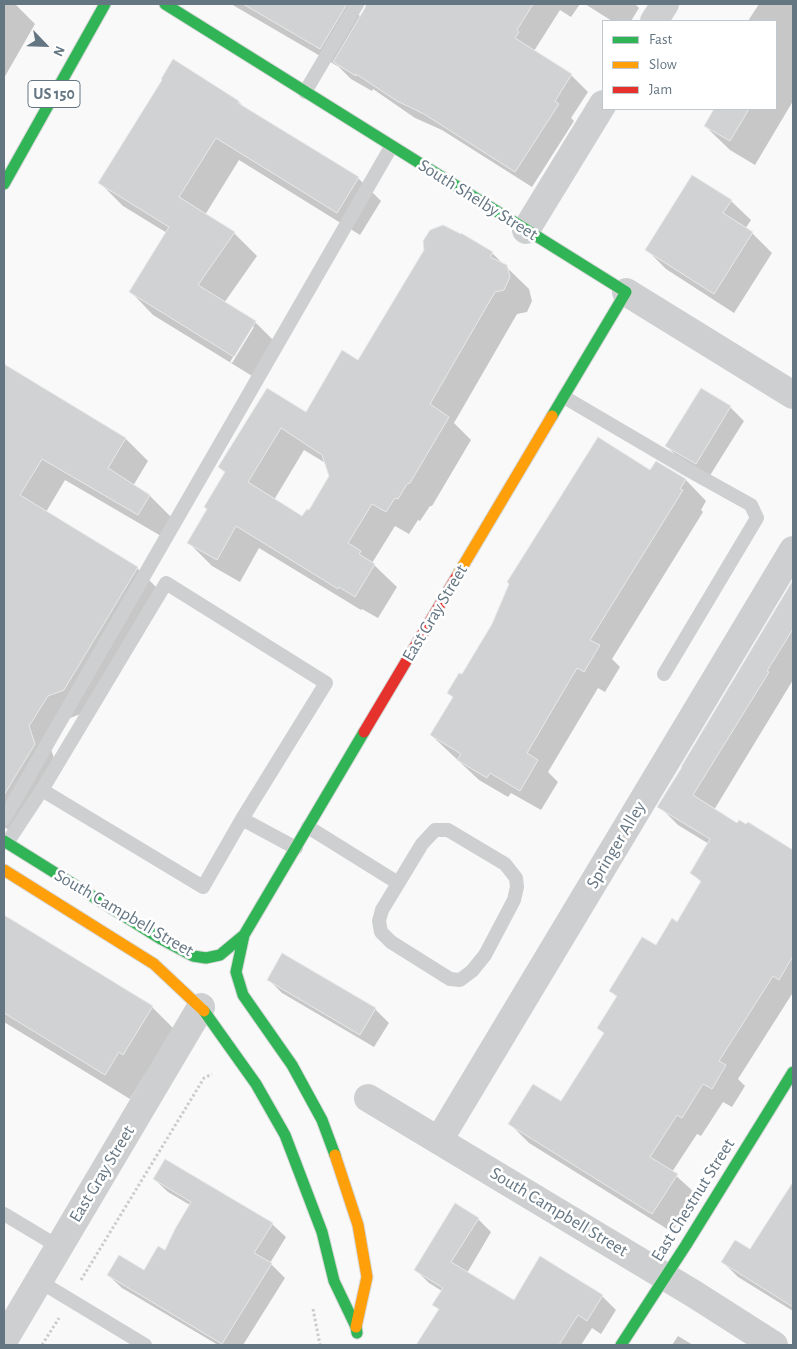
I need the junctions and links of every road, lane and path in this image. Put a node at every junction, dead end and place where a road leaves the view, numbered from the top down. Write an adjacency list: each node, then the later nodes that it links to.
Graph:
1 (105, 4): 9 (main road, US 150)
2 (165, 4): 6 (main road, South Shelby Street)
3 (357, 4): 6 (lane)
4 (664, 4): 5 (street)
5 (655, 20)
6 (305, 92): 8 (main road, South Shelby Street)
7 (602, 106): 10 (street)
8 (392, 147): 10 (main road, South Shelby Street); 17 (lane)
9 (4, 184)
10 (526, 230): 11 (main road, South Shelby Street)
11 (626, 292): 12 (street, South Shelby Street); 13 (main road, East Gray Street)
12 (793, 395)
13 (564, 396): 15 (lane); 19 (main road, East Gray Street)
14 (793, 550): 29 (street, Springer Alley)
15 (664, 674)
16 (42, 790): 18 (lane); 18 (lane); 20 (lane)
17 (4, 819)
18 (242, 819): 21 (lane)
19 (308, 827): 21 (main road, East Gray Street); 23 (lane)
20 (6, 842): 24 (main road, South Campbell Street)
21 (296, 848): 24 (main road, East Gray Street)
22 (4, 870): 25 (main road, South Campbell Street)
23 (398, 883): 23 (lane)
24 (244, 934): 37 (main road)
25 (201, 1007): 31 (street, East Gray Street); 37 (main road, South Campbell Street)
26 (793, 1072): 32 (main road, East Chestnut Street)
27 (219, 1076): 34 (path)
28 (368, 1098): 29 (street, South Campbell Street)
29 (439, 1140): 32 (street, South Campbell Street)
30 (4, 1214): 31 (lane)
31 (59, 1247): 33 (street, East Gray Street)
32 (666, 1277): 42 (main road, East Chestnut Street); 43 (street, South Campbell Street)
33 (39, 1281): 34 (lane); 36 (street, East Gray Street)
34 (69, 1300): 38 (path); 39 (lane)
35 (312, 1303): 40 (path)
36 (8, 1324)
37 (356, 1327): 41 (main road)
38 (42, 1345)
39 (144, 1345)
40 (320, 1345)
41 (359, 1345)
42 (621, 1345)
43 (774, 1345)

